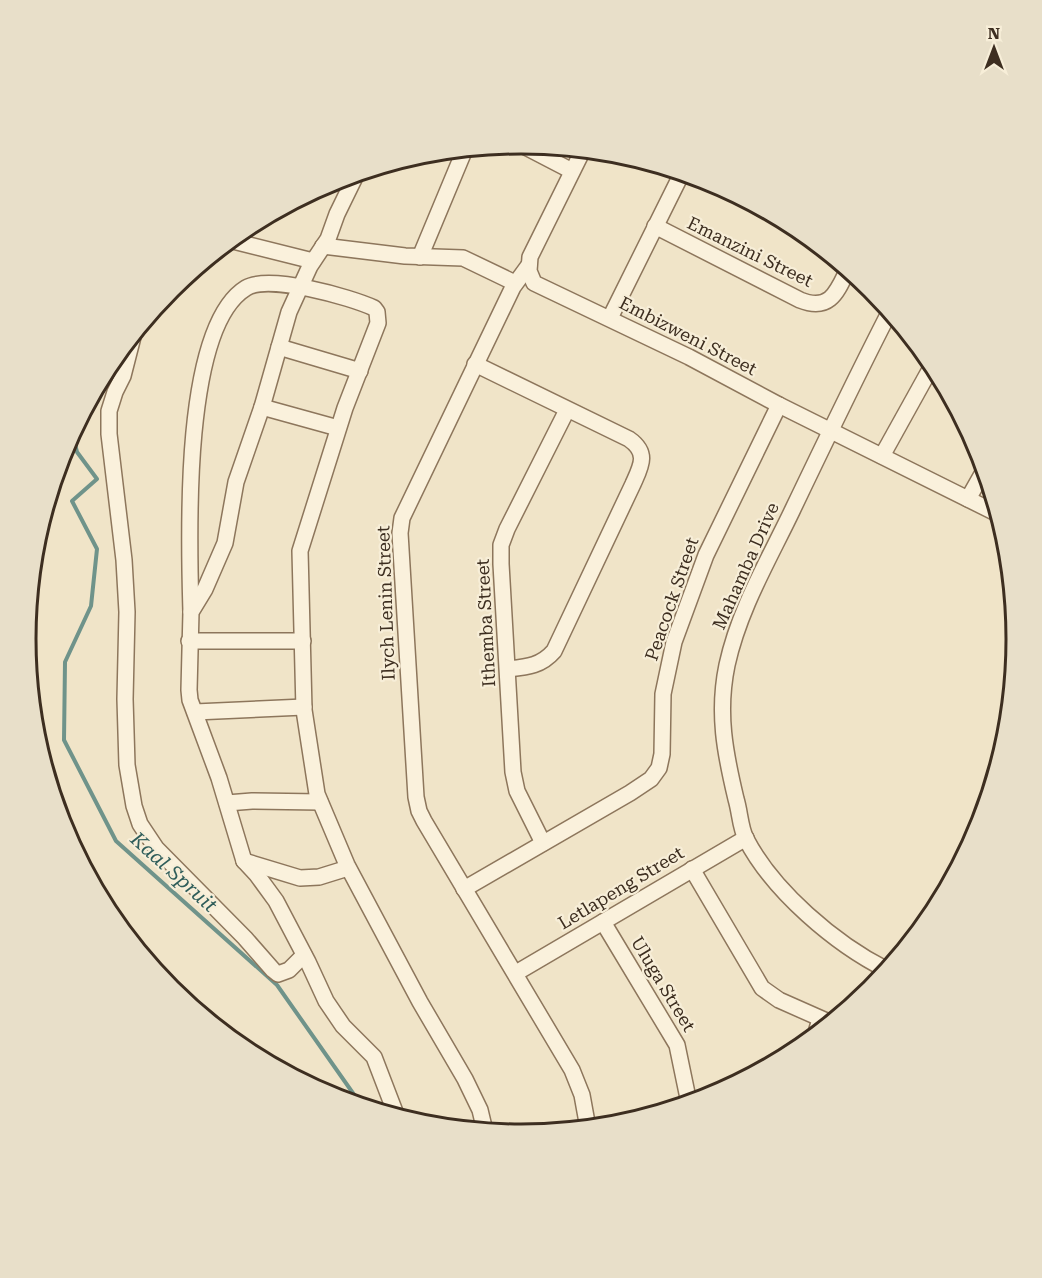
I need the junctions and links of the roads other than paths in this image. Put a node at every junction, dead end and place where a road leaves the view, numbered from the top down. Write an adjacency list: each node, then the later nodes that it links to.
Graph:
1 (540, 155): 4 (street)
2 (461, 158): 10 (street)
3 (579, 158): 4 (street, Ilych Lenin Street)
4 (572, 171): 12 (street, Ilych Lenin Street)
5 (678, 180): 7 (street)
6 (352, 185): 9 (street)
7 (655, 226): 13 (street, Emanzini Street); 16 (street)
8 (242, 243): 11 (street)
9 (323, 246): 10 (street); 11 (street)
10 (420, 257): 14 (street)
11 (313, 261): 15 (street)
12 (530, 271): 14 (street, Ilych Lenin Street); 16 (street, Embizweni Street)
13 (844, 277)
14 (515, 283): 20 (street, Ilych Lenin Street)
15 (300, 286): 18 (street); 21 (street); 32 (street)
16 (610, 318): 23 (street, Embizweni Street)
17 (886, 319): 27 (street, Mahamba Drive)
18 (279, 347): 21 (street); 24 (street)
19 (128, 355): 47 (street)
20 (475, 364): 25 (street); 45 (street, Ilych Lenin Street)
21 (360, 371): 26 (street)
22 (927, 375): 28 (street)
23 (779, 405): 27 (street, Embizweni Street); 41 (street, Peacock Street)
24 (262, 407): 26 (street); 32 (street)
25 (567, 410): 35 (street, Ithemba Street); 35 (street)
26 (338, 428): 34 (street)
27 (830, 429): 28 (street, Embizweni Street); 40 (street, Mahamba Drive)
28 (882, 456): 30 (street, Embizweni Street)
29 (979, 480): 30 (street)
30 (968, 499): 31 (street, Embizweni Street)
31 (988, 509)
32 (191, 612): 33 (street)
33 (189, 641): 34 (street); 37 (street)
34 (303, 641): 36 (street)
35 (508, 669): 41 (street, Ithemba Street)
36 (304, 707): 37 (street); 38 (street)
37 (195, 712): 39 (street)
38 (320, 802): 39 (street); 43 (street)
39 (227, 803): 42 (street)
40 (746, 838): 44 (street, Letlapeng Street); 48 (street, Mahamba Drive)
41 (543, 843): 45 (street, Peacock Street)
42 (244, 861): 43 (street); 47 (street)
43 (348, 868): 54 (street)
44 (692, 869): 46 (street, Letlapeng Street); 50 (street)
45 (464, 889): 49 (street, Ilych Lenin Street)
46 (603, 922): 49 (street, Letlapeng Street); 51 (street, Uluga Street)
47 (304, 955): 52 (street)
48 (879, 966)
49 (516, 973): 53 (street, Ilych Lenin Street)
50 (822, 1019)
51 (687, 1094)
52 (393, 1106)
53 (587, 1120)
54 (483, 1122)

